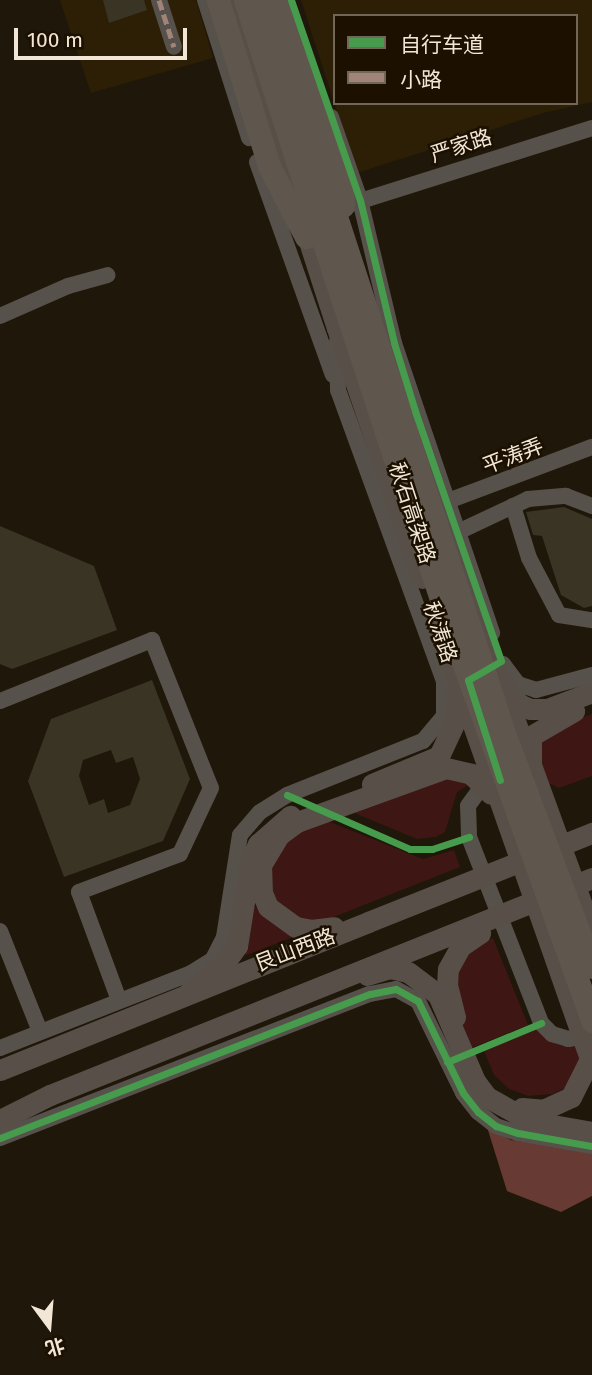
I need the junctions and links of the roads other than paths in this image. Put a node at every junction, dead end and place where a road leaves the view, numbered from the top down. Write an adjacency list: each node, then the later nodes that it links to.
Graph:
1 (159, 0): 9 (street)
2 (205, 0): 16 (street)
3 (218, 0): 12 (highway)
4 (230, 0): 12 (main road, 秋涛路)
5 (245, 0): 44 (highway, 秋石高架路, bridge)
6 (264, 0): 39 (highway, 秋石高架路, bridge)
7 (280, 0): 11 (main road, 秋涛路); 11 (highway)
8 (292, 0): 11 (street)
9 (174, 47)
10 (592, 128): 11 (street, 严家路)
11 (352, 203): 18 (street); 23 (main road, 秋涛路, bridge)
12 (306, 237): 15 (main road, 秋涛路)
13 (108, 275): 14 (street)
14 (0, 316)
15 (337, 328): 16 (street); 25 (main road, 秋涛路, bridge)
16 (338, 390): 25 (street)
17 (592, 447): 18 (street, 平涛弄)
18 (448, 501): 21 (street)
19 (513, 506): 20 (street); 21 (street); 22 (street)
20 (592, 506)
21 (458, 532): 23 (street)
22 (592, 620)
23 (500, 670): 24 (street); 25 (street); 26 (main road, bridge); 29 (main road, 秋涛路, bridge)
24 (592, 675)
25 (458, 682): 30 (main road, 秋涛路, bridge); 40 (main road); 42 (street)
26 (592, 692)
27 (0, 701): 42 (street)
28 (592, 704): 29 (main road)
29 (531, 764): 38 (main road, 秋涛路, bridge)
30 (497, 788): 35 (street); 36 (main road, bridge); 44 (main road, 秋涛路, bridge); 44 (street)
31 (592, 834): 36 (main road, 艮山西路, bridge)
32 (592, 878): 33 (main road, bridge)
33 (582, 885): 34 (main road, bridge)
34 (515, 910): 41 (main road, bridge); 44 (main road, bridge)
35 (592, 911)
36 (368, 922): 40 (main road, 艮山西路)
37 (0, 931): 43 (street)
38 (592, 932)
39 (592, 967)
40 (189, 992): 46 (main road, 艮山西路)
41 (292, 999): 47 (main road, bridge); 50 (main road, bridge)
42 (119, 1000): 43 (street)
43 (39, 1029): 45 (street)
44 (591, 1043)
45 (0, 1048)
46 (6, 1066)
47 (50, 1095): 48 (main road); 49 (main road)
48 (0, 1110)
49 (0, 1120)
50 (592, 1132)
51 (0, 1138): 52 (street)
52 (592, 1146)

